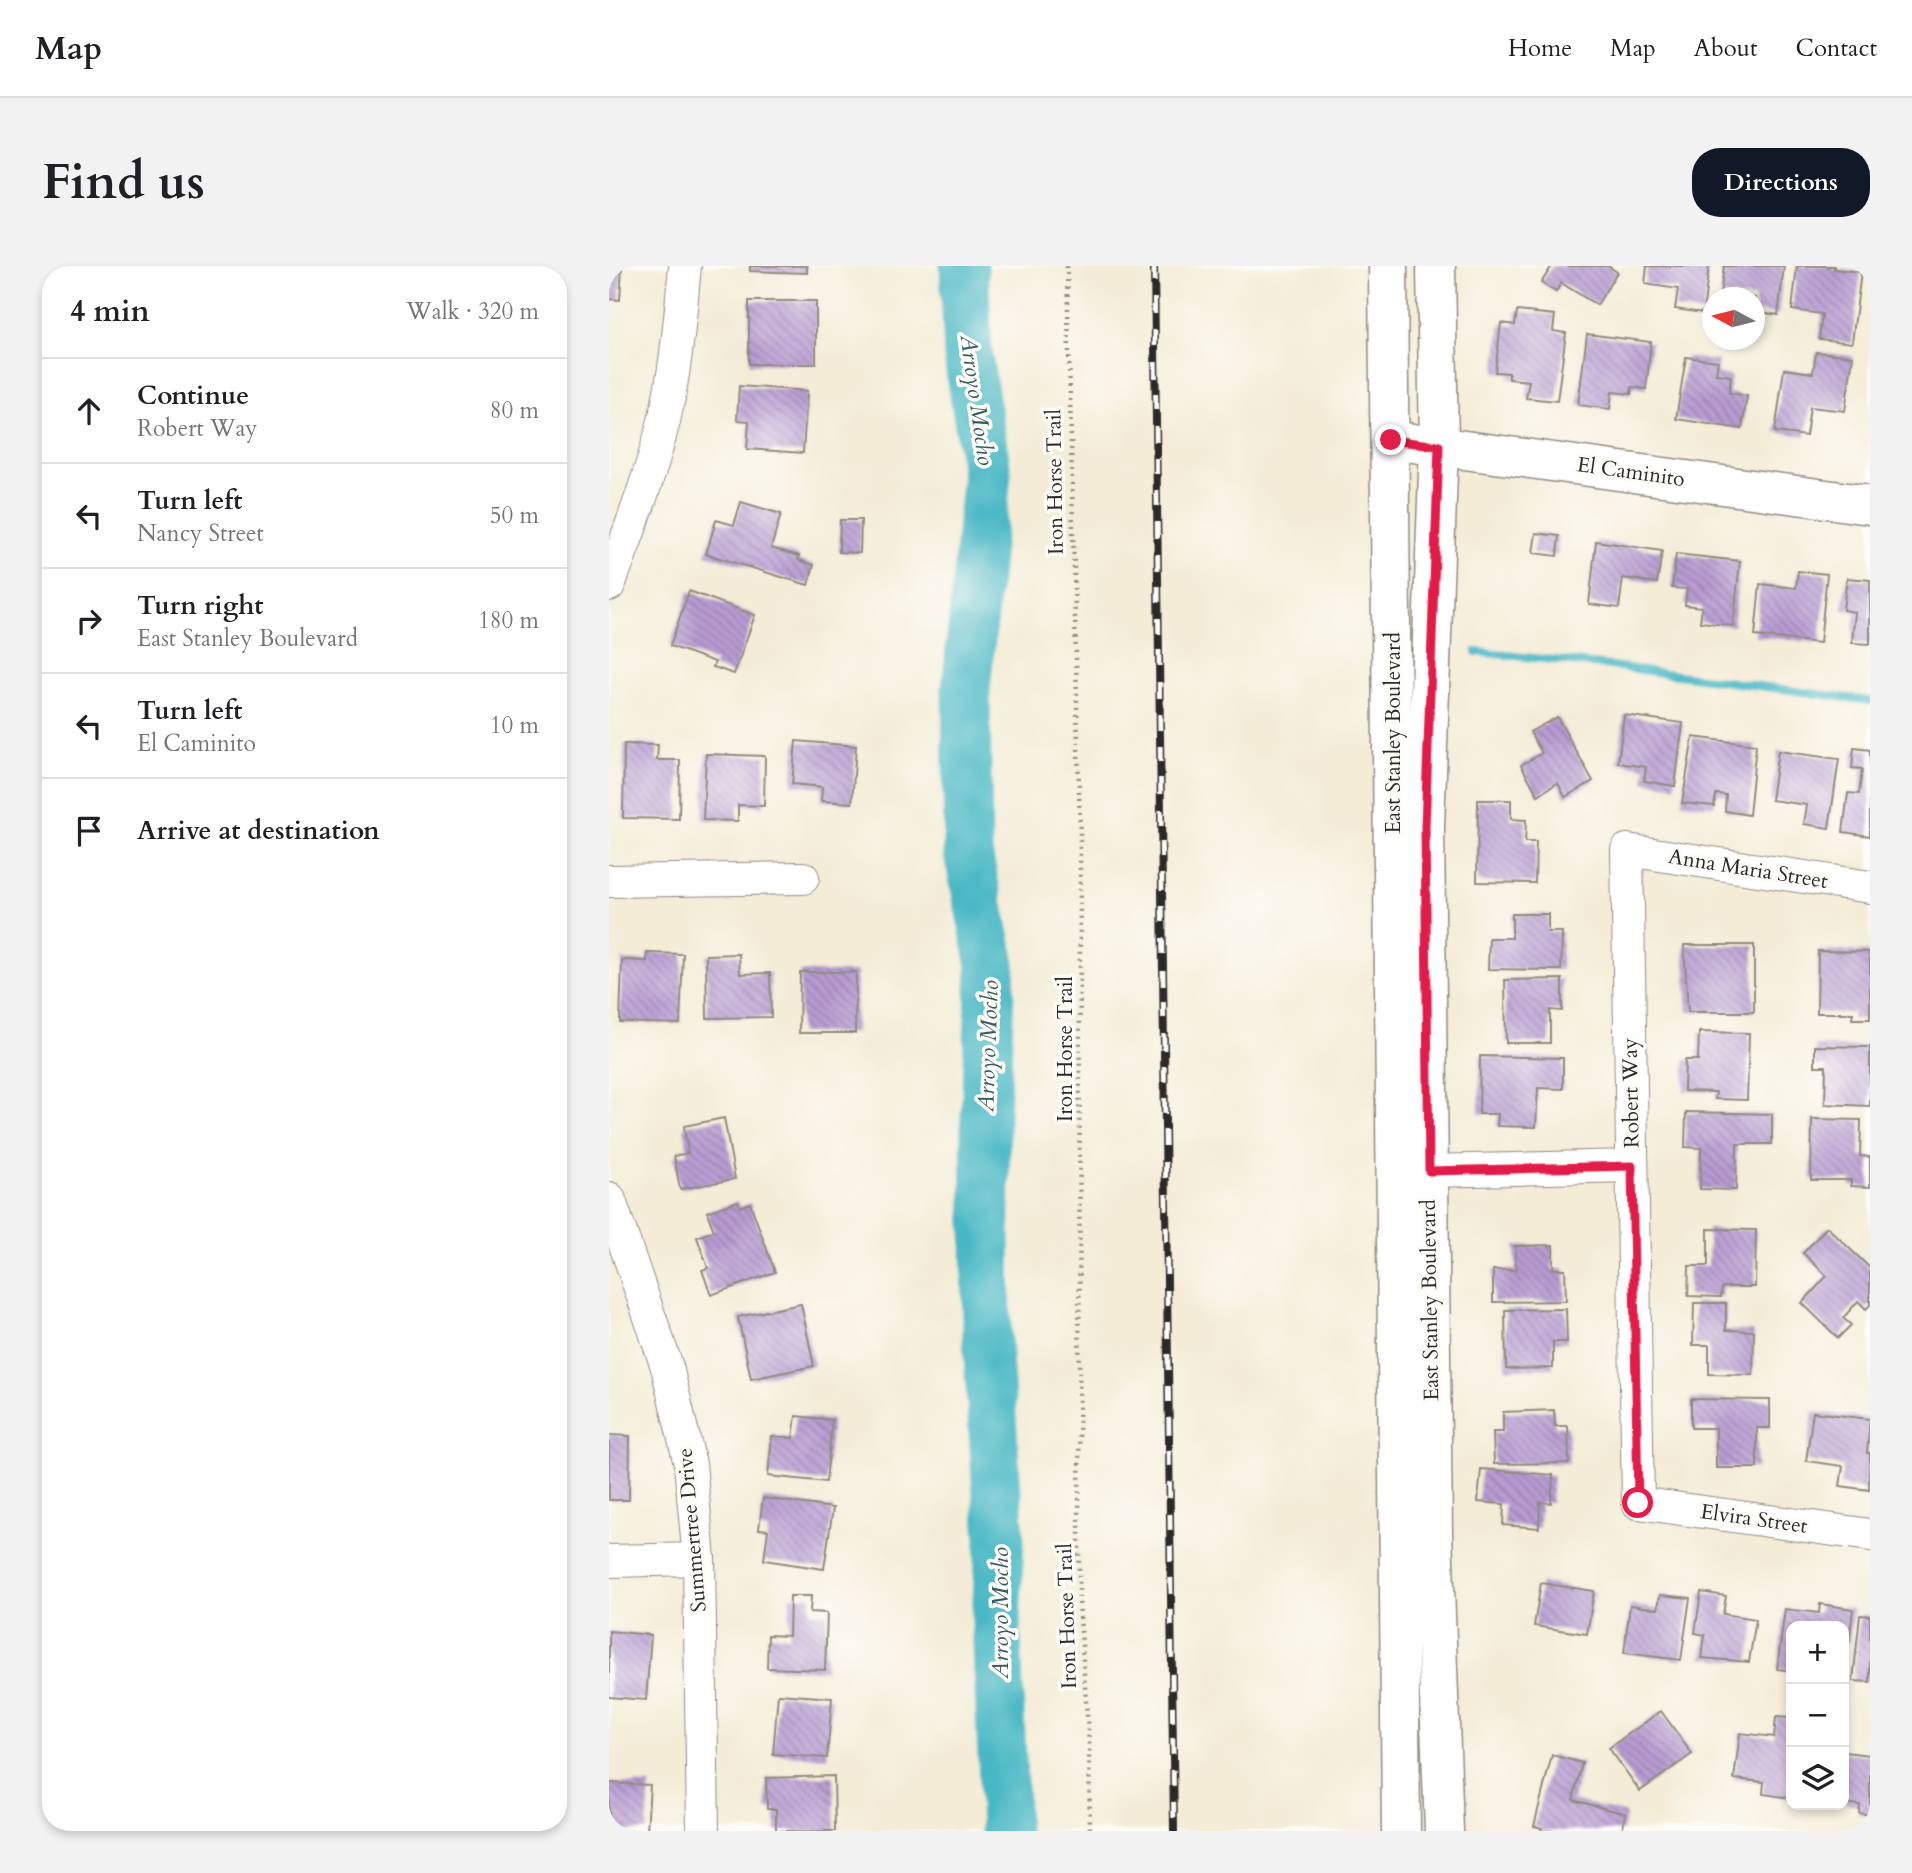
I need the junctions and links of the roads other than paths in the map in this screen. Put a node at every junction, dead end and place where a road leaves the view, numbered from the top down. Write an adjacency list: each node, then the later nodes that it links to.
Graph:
1 (685, 266): 7 (street)
2 (1388, 266): 4 (main road, East Stanley Boulevard)
3 (1436, 266): 5 (main road, East Stanley Boulevard)
4 (1391, 440): 5 (main road, El Caminito); 20 (main road, East Stanley Boulevard)
5 (1439, 446): 6 (main road, El Caminito); 13 (main road, East Stanley Boulevard)
6 (1870, 505)
7 (609, 585)
8 (1627, 850): 11 (street, Anna Maria Street); 12 (street, Robert Way)
9 (803, 878): 10 (street)
10 (609, 881)
11 (1870, 887)
12 (1632, 1166): 13 (street); 15 (street, Robert Way)
13 (1429, 1171): 21 (main road, East Stanley Boulevard)
14 (609, 1198): 17 (street, Summertree Drive)
15 (1638, 1503): 16 (street, Elvira Street)
16 (1870, 1535)
17 (699, 1559): 18 (street); 19 (street, Summertree Drive)
18 (609, 1561)
19 (703, 1831)
20 (1401, 1831)
21 (1444, 1831)

